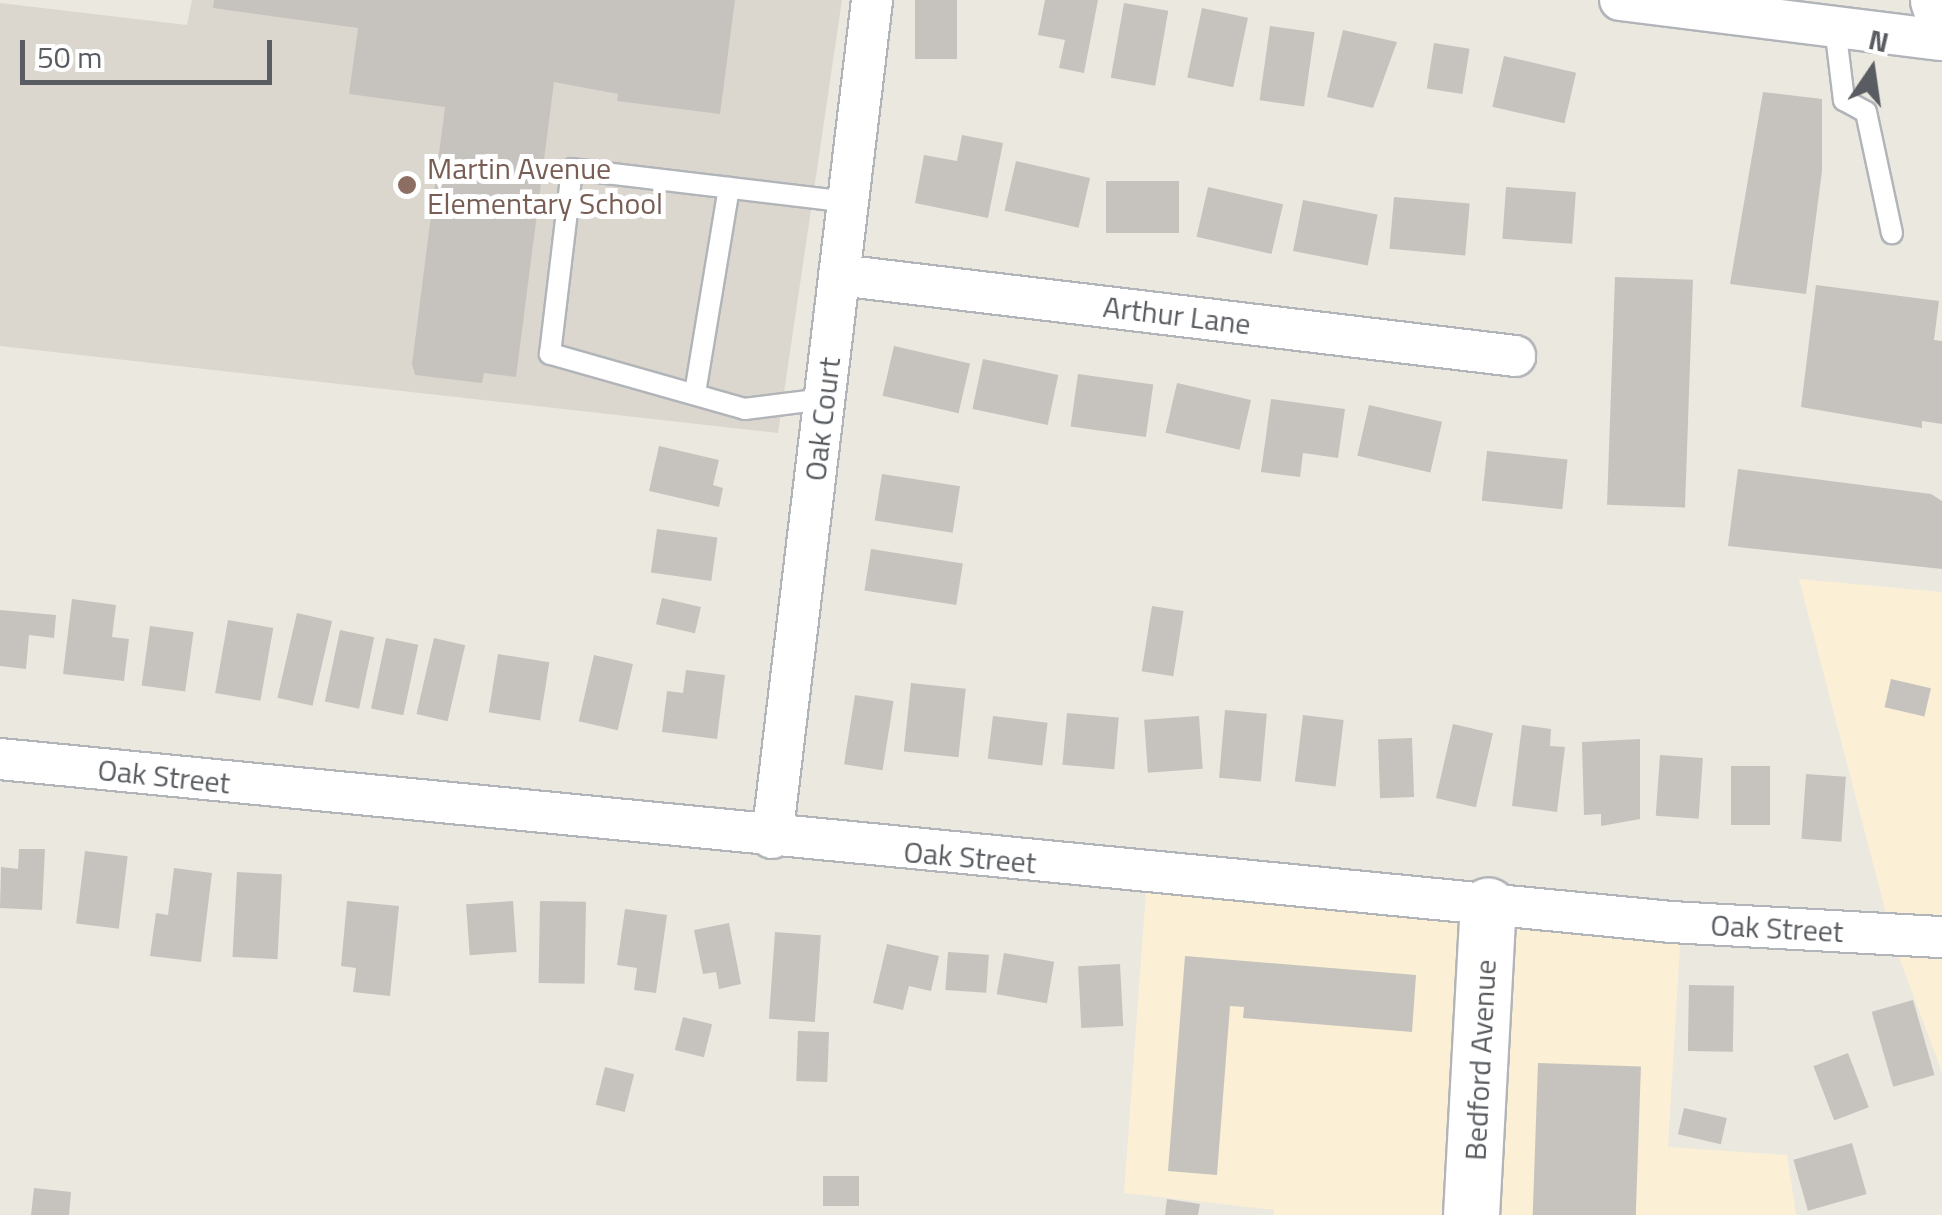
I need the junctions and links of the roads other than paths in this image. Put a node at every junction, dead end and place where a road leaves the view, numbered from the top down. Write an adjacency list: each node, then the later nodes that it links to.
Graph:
1 (872, 0): 8 (street, Oak Court)
2 (1620, 0): 5 (street)
3 (1938, 0): 4 (street)
4 (1942, 11)
5 (1836, 27): 6 (street); 9 (lane)
6 (1942, 40)
7 (728, 188): 8 (lane); 12 (lane); 12 (lane)
8 (848, 202): 10 (street, Oak Court)
9 (1892, 233)
10 (839, 275): 11 (street, Arthur Lane); 13 (street, Oak Court)
11 (1515, 356)
12 (695, 392): 13 (lane)
13 (824, 399): 15 (street, Oak Court)
14 (0, 759): 15 (street, Oak Street)
15 (772, 838): 16 (street, Oak Street)
16 (1488, 905): 17 (street, Oak Street); 18 (street, Bedford Avenue)
17 (1942, 937)
18 (1471, 1215)

